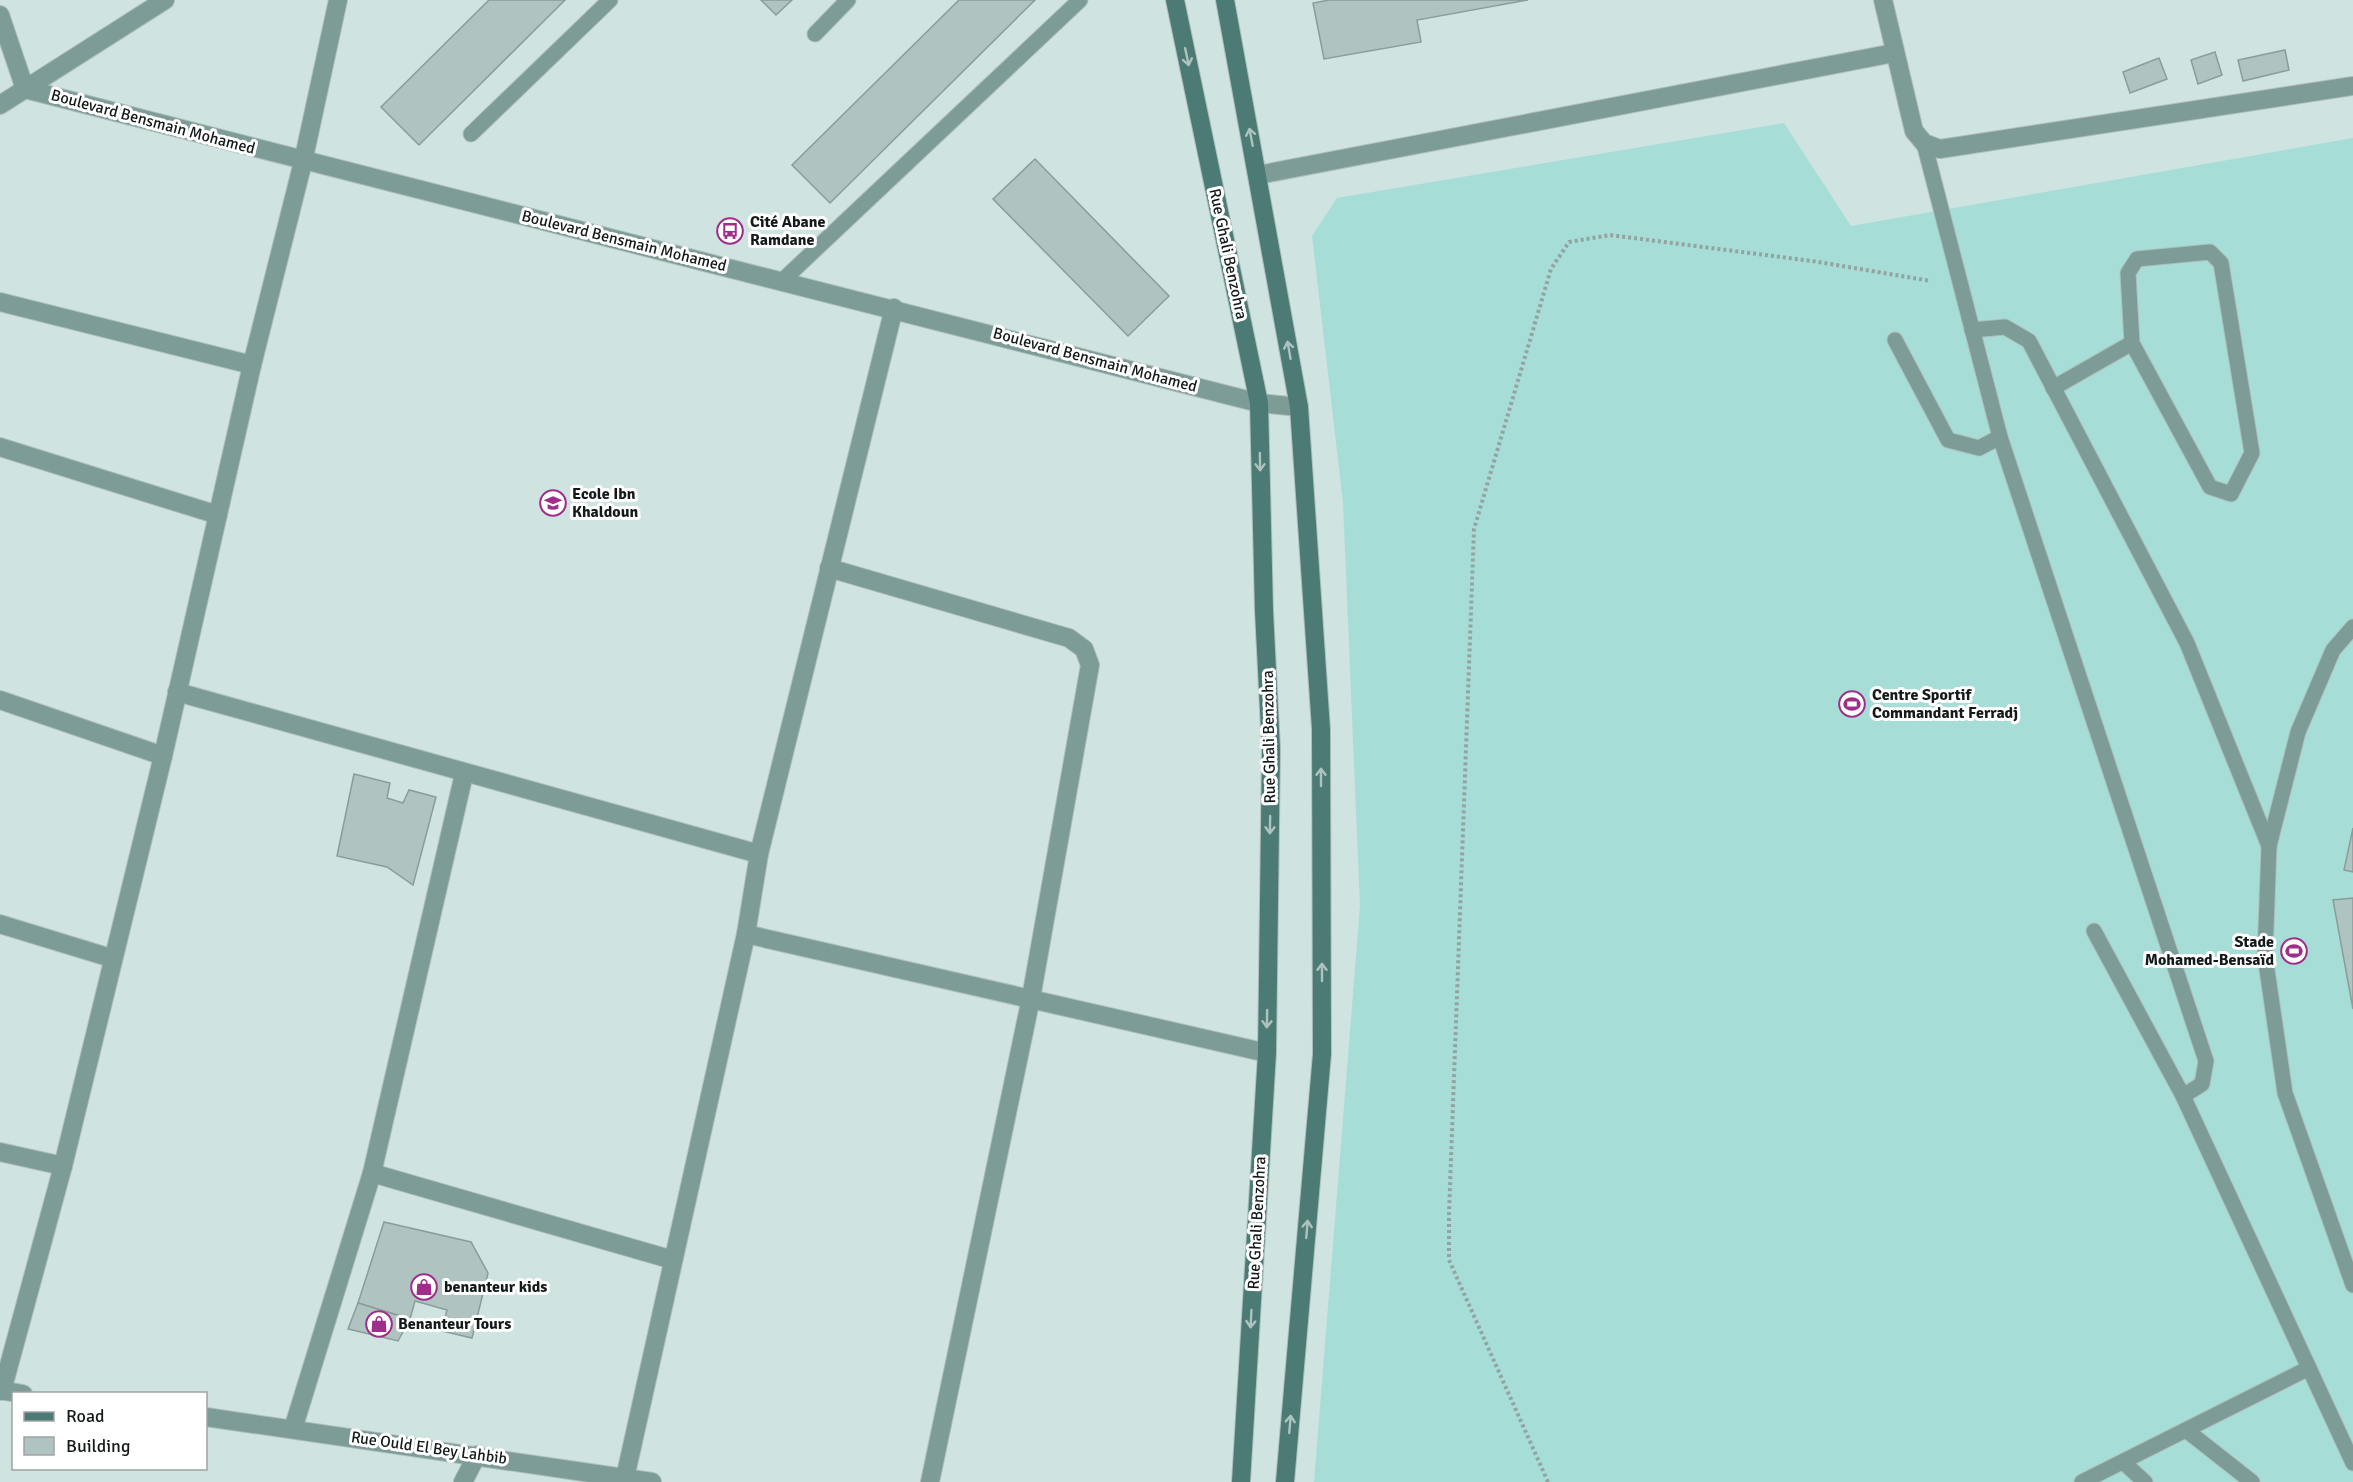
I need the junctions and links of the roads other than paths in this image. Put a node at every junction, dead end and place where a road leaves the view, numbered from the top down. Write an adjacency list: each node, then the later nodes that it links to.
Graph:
1 (165, 0): 13 (street)
2 (338, 0): 17 (street)
3 (610, 0): 15 (lane)
4 (848, 0): 10 (lane)
5 (1080, 0): 19 (lane)
6 (1175, 0): 27 (main road, Rue Ghali Benzohra, one-way to 27)
7 (1225, 0): 18 (main road, one-way to 7)
8 (1883, 0): 11 (street)
9 (0, 15): 13 (street)
10 (815, 34)
11 (1894, 53): 16 (street); 18 (street)
12 (2353, 86): 16 (street)
13 (25, 88): 14 (street); 17 (street, Boulevard Bensmain Mohamed)
14 (0, 105)
15 (471, 135)
16 (1924, 143): 22 (lane)
17 (303, 162): 19 (street, Boulevard Bensmain Mohamed); 25 (street)
18 (1258, 175): 28 (main road, one-way to 18)
19 (783, 280): 21 (street, Boulevard Bensmain Mohamed)
20 (0, 302): 25 (street)
21 (894, 308): 27 (street, Boulevard Bensmain Mohamed); 32 (street)
22 (1972, 330): 26 (lane); 29 (lane)
23 (1896, 340): 29 (lane)
24 (2132, 343): 24 (lane); 26 (lane)
25 (252, 365): 31 (street)
26 (2053, 388): 38 (lane)
27 (1259, 403): 28 (street, Boulevard Bensmain Mohamed); 45 (main road, Rue Ghali Benzohra, one-way to 45)
28 (1299, 407): 65 (main road, one-way to 28)
29 (2000, 437): 46 (lane)
30 (0, 447): 31 (street)
31 (218, 515): 34 (street)
32 (830, 568): 39 (street); 44 (street)
33 (2353, 627): 38 (lane)
34 (177, 692): 36 (street); 37 (street)
35 (0, 700): 36 (street)
36 (162, 756): 43 (street)
37 (464, 774): 39 (street); 49 (street)
38 (2269, 846): 51 (lane)
39 (759, 854): 42 (street)
40 (0, 924): 43 (street)
41 (2094, 931): 46 (lane)
42 (746, 934): 44 (street); 50 (street)
43 (111, 958): 48 (street)
44 (1031, 998): 45 (street); 63 (street)
45 (1267, 1053): 64 (main road, Rue Ghali Benzohra, one-way to 64)
46 (2183, 1096): 52 (lane)
47 (0, 1152): 48 (street)
48 (63, 1166): 53 (street)
49 (372, 1173): 50 (street); 55 (street)
50 (673, 1260): 60 (street)
51 (2353, 1285)
52 (2309, 1368): 56 (lane); 59 (lane)
53 (1, 1391)
54 (207, 1417): 55 (street, Rue Ould El Bey Lahbib)
55 (293, 1429): 57 (street, Rue Ould El Bey Lahbib)
56 (2186, 1430): 58 (lane); 68 (lane)
57 (477, 1455): 60 (street, Rue Ould El Bey Lahbib); 61 (street)
58 (2123, 1462): 66 (lane); 67 (lane)
59 (2353, 1463)
60 (625, 1478): 62 (street, Rue Ould El Bey Lahbib)
61 (463, 1482)
62 (652, 1482)
63 (930, 1482)
64 (1241, 1482)
65 (1285, 1482)
66 (2082, 1482)
67 (2145, 1482)
68 (2252, 1482)

